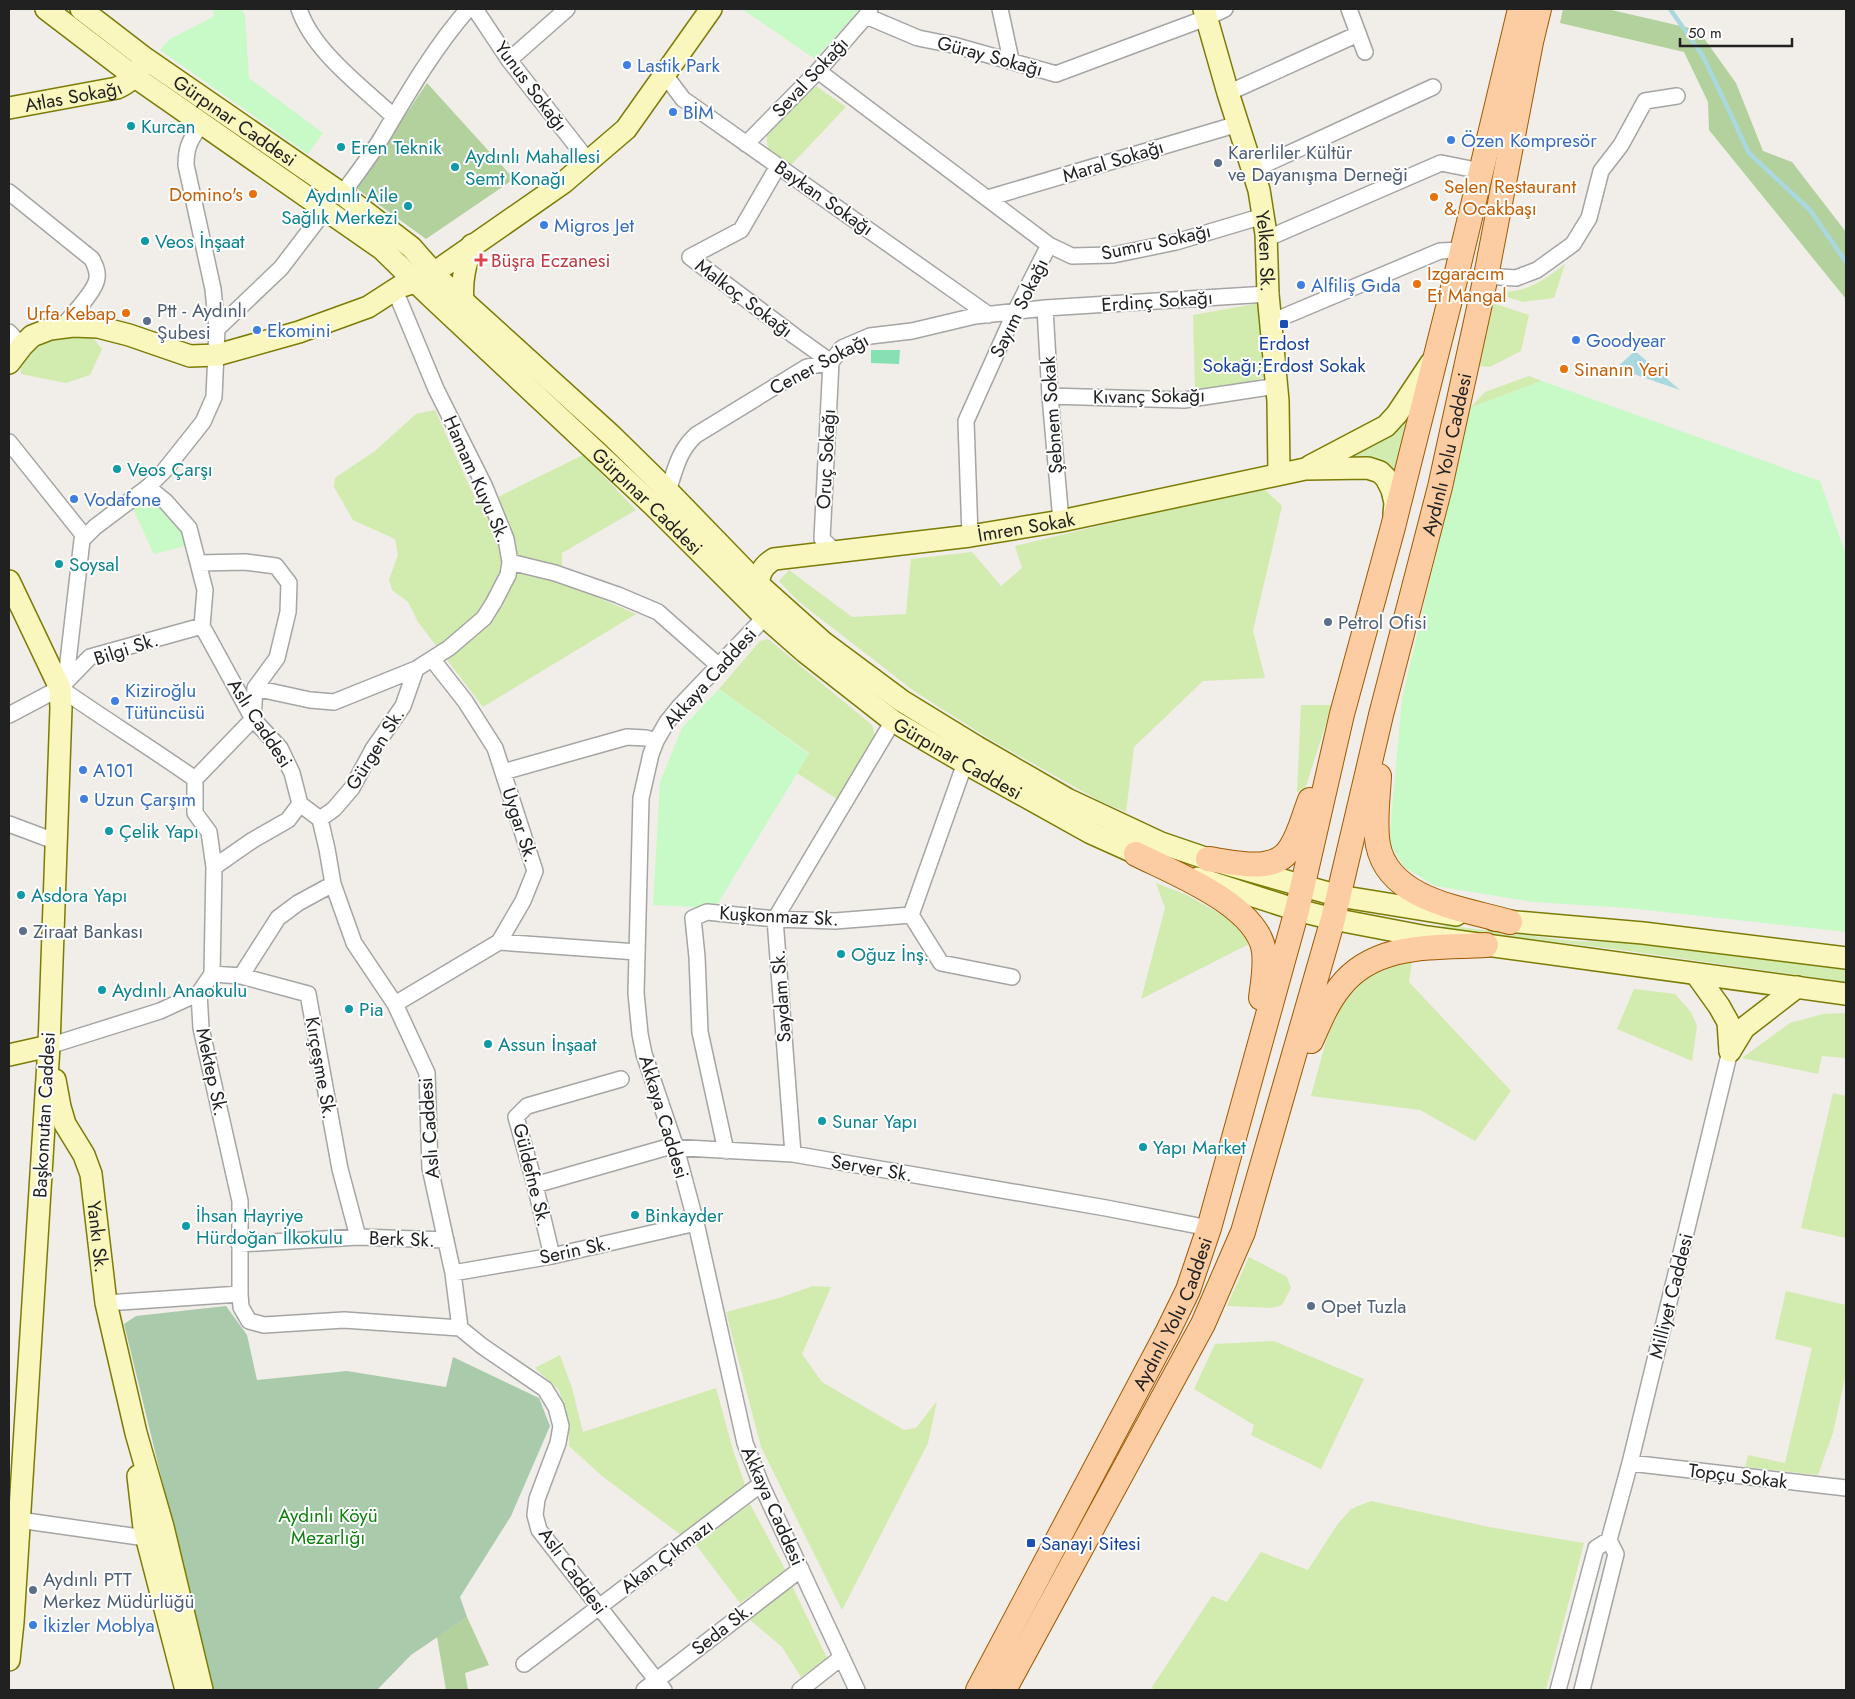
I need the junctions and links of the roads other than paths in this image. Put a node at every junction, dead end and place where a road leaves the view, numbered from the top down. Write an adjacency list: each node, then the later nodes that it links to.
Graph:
1 (46, 9): 21 (main road, Gürpınar Caddesi)
2 (81, 9): 16 (main road, Gürpınar Caddesi)
3 (299, 9): 26 (street)
4 (468, 9): 26 (street)
5 (475, 9): 17 (street, Yunus Sokağı)
6 (567, 9): 17 (street)
7 (711, 9): 20 (main road)
8 (1000, 9): 18 (street)
9 (1349, 9): 14 (street)
10 (1520, 9): 33 (main road, Aydınlı Yolu Caddesi)
11 (1539, 9): 46 (main road, Aydınlı Yolu Caddesi)
12 (868, 12): 18 (street, Güray Sokağı); 19 (street, Seval Sokağı)
13 (1212, 12): 18 (street, Güray Sokağı); 23 (main road, Yelken Sk.)
14 (1358, 34): 15 (street); 23 (street)
15 (1365, 52)
16 (146, 59): 21 (main road); 35 (main road, Gürpınar Caddesi)
17 (509, 60): 30 (street, Yunus Sokağı)
18 (1011, 60)
19 (818, 70): 29 (street, Seval Sokağı); 36 (street, Sayım Sokağı)
20 (665, 75): 29 (street, Baykan Sokağı); 30 (main road)
21 (134, 76): 25 (main road, Atlas Sokağı); 27 (main road, Gürpınar Caddesi)
22 (1433, 87): 32 (street)
23 (1228, 93): 28 (main road, Yelken Sk.)
24 (1678, 96): 46 (street)
25 (9, 108)
26 (393, 116): 35 (street)
27 (202, 123): 38 (main road, Gürpınar Caddesi); 57 (street)
28 (1238, 124): 32 (main road, Yelken Sk.); 36 (street, Maral Sokağı)
29 (746, 144): 31 (street, Baykan Sokağı)
30 (589, 162): 37 (main road)
31 (778, 166): 54 (street, Baykan Sokağı); 61 (street, Malkoç Sokağı)
32 (1253, 170): 39 (main road, Yelken Sk.)
33 (1481, 171): 40 (street); 43 (main road, Aydınlı Yolu Caddesi)
34 (9, 192): 56 (street)
35 (342, 194): 44 (main road, Gürpınar Caddesi)
36 (988, 198): 42 (street, Sayım Sokağı)
37 (538, 201): 41 (main road); 44 (main road)
38 (326, 209): 44 (main road, Gürpınar Caddesi); 57 (street)
39 (1263, 216): 40 (main road, Yelken Sk.); 42 (street, Sumru Sokağı)
40 (1266, 239): 47 (main road, Yelken Sk.)
41 (472, 245): 45 (main road); 49 (main road)
42 (1049, 245): 53 (street, Sayım Sokağı)
43 (1462, 250): 55 (street); 60 (main road, Aydınlı Yolu Caddesi)
44 (396, 253): 45 (main road, Gürpınar Caddesi); 50 (main road)
45 (430, 272): 49 (main road, Gürpınar Caddesi); 50 (main road); 51 (main road, Gürpınar Caddesi)
46 (1486, 276): 92 (main road, Aydınlı Yolu Caddesi)
47 (1268, 294): 52 (street, Erdinç Sokağı); 55 (main road, Yelken Sk.)
48 (399, 300): 50 (main road); 51 (main road); 77 (street, Hamam Kuyu Sk.)
49 (463, 302): 69 (main road, Gürpınar Caddesi)
50 (368, 306): 59 (main road)
51 (440, 306): 82 (main road, Gürpınar Caddesi)
52 (1045, 308): 53 (street, Cener Sokağı); 64 (street, Şebnem Sokak)
53 (1015, 312): 54 (street, Cener Sokağı); 72 (street, Sayım Sokağı)
54 (989, 315): 61 (street, Cener Sokağı)
55 (1271, 322): 63 (main road, Yelken Sk.)
56 (62, 327): 58 (main road); 59 (main road)
57 (217, 329): 59 (street)
58 (15, 339): 62 (main road)
59 (216, 355): 68 (street)
60 (1434, 358): 66 (main road, İmren Sokak); 71 (main road, Aydınlı Yolu Caddesi)
61 (831, 362): 69 (street, Cener Sokağı); 74 (street, Oruç Sokağı)
62 (9, 363)
63 (1277, 386): 64 (street, Kıvanç Sokağı); 67 (main road, Yelken Sk.)
64 (1050, 396): 70 (street, Şebnem Sokak)
65 (9, 442): 73 (street)
66 (1305, 469): 67 (main road, İmren Sokak); 71 (main road, İmren Sokak)
67 (1279, 473): 70 (main road, İmren Sokak)
68 (148, 487): 73 (street); 78 (street)
69 (668, 491): 75 (main road, Gürpınar Caddesi)
70 (1061, 521): 72 (main road, İmren Sokak)
71 (1393, 527): 90 (main road, Aydınlı Yolu Caddesi)
72 (970, 536): 74 (main road, İmren Sokak)
73 (85, 537): 88 (street)
74 (836, 552): 76 (main road, İmren Sokak)
75 (731, 556): 76 (main road, İmren Sokak); 80 (main road, Gürpınar Caddesi)
76 (774, 560): 80 (main road)
77 (510, 562): 85 (street, Hamam Kuyu Sk.); 86 (street)
78 (198, 563): 83 (street); 89 (street)
79 (9, 581): 81 (main road, Başkomutan Caddesi)
80 (758, 584): 82 (main road); 84 (main road, Gürpınar Caddesi)
81 (14, 602): 88 (main road, Başkomutan Caddesi)
82 (765, 617): 84 (street); 86 (street, Akkaya Caddesi); 94 (main road, Gürpınar Caddesi)
83 (202, 626): 88 (street, Bilgi Sk.); 93 (street, Aslı Caddesi)
84 (824, 643): 104 (main road, Gürpınar Caddesi)
85 (432, 659): 87 (street, Hamam Kuyu Sk.); 97 (street, Uygar Sk.)
86 (719, 666): 95 (street, Akkaya Caddesi)
87 (416, 669): 89 (street, Hamam Kuyu Sk.); 100 (street, Gürgen Sk.)
88 (60, 688): 91 (street, Bilgi Sk.); 98 (street); 102 (main road, Başkomutan Caddesi)
89 (255, 688): 93 (street)
90 (1342, 714): 104 (main road); 107 (main road, Aydınlı Yolu Caddesi)
91 (9, 715)
92 (1381, 716): 108 (main road, Aydınlı Yolu Caddesi); 113 (main road)
93 (253, 719): 98 (street); 99 (street, Aslı Caddesi)
94 (893, 721): 96 (main road, Gürpınar Caddesi); 111 (street)
95 (656, 741): 97 (street); 116 (street, Akkaya Caddesi)
96 (965, 763): 103 (main road, Gürpınar Caddesi); 110 (street)
97 (503, 772): 114 (street, Uygar Sk.)
98 (194, 779): 105 (street)
99 (300, 804): 100 (street); 105 (street)
100 (320, 819): 106 (street, Aslı Caddesi)
101 (9, 824): 102 (street)
102 (57, 842): 126 (main road, Başkomutan Caddesi)
103 (1136, 854): 109 (main road, Gürpınar Caddesi); 130 (main road)
104 (1208, 859): 107 (main road, Gürpınar Caddesi)
105 (214, 867): 118 (street)
106 (333, 884): 120 (street); 125 (street, Aslı Caddesi)
107 (1303, 888): 108 (main road, Gürpınar Caddesi); 109 (main road, Aydınlı Yolu Caddesi)
108 (1339, 896): 112 (main road, Aydınlı Yolu Caddesi); 113 (main road, Gürpınar Caddesi)
109 (1297, 910): 112 (main road, Gürpınar Caddesi); 130 (main road, Aydınlı Yolu Caddesi)
110 (911, 915): 111 (street, Kuşkonmaz Sk.); 121 (street)
111 (775, 919): 133 (street, Kuşkonmaz Sk.); 134 (street, Saydam Sk.)
112 (1333, 919): 115 (main road, Gürpınar Caddesi); 131 (main road, Aydınlı Yolu Caddesi)
113 (1510, 922): 117 (main road, Gürpınar Caddesi)
114 (499, 942): 116 (street); 125 (street, Uygar Sk.)
115 (1486, 946): 119 (main road, Gürpınar Caddesi); 131 (main road)
116 (637, 952): 132 (street, Akkaya Caddesi)
117 (1846, 958)
118 (212, 974): 120 (street, Kırçeşme Sk.); 123 (street)
119 (1696, 974): 122 (main road, Gürpınar Caddesi); 127 (main road)
120 (241, 976): 138 (street, Kırçeşme Sk.)
121 (1012, 977)
122 (1797, 988): 124 (main road, Gürpınar Caddesi); 127 (main road)
123 (199, 994): 126 (street); 140 (street, Mektep Sk.)
124 (1846, 994)
125 (395, 1004): 139 (street, Aslı Caddesi)
126 (49, 1046): 128 (main road); 144 (main road, Yankı Sk.); 150 (main road, Başkomutan Caddesi)
127 (1730, 1051): 147 (street, Milliyet Caddesi)
128 (9, 1055)
129 (621, 1079): 135 (street, Güldefne Sk.)
130 (1250, 1082): 137 (main road, Aydınlı Yolu Caddesi)
131 (1281, 1106): 166 (main road, Aydınlı Yolu Caddesi)
132 (676, 1148): 133 (street, Server Sk.); 135 (street, Server Sk.); 136 (street, Akkaya Caddesi)
133 (726, 1151): 134 (street, Server Sk.)
134 (793, 1154): 137 (street, Server Sk.)
135 (536, 1185): 141 (street, Güldefne Sk.)
136 (696, 1223): 141 (street, Serin Sk.); 148 (street, Akkaya Caddesi)
137 (1209, 1228): 165 (main road, Aydınlı Yolu Caddesi)
138 (358, 1237): 139 (street, Berk Sk.); 140 (street, Berk Sk.)
139 (446, 1240): 142 (street, Aslı Caddesi)
140 (239, 1244): 143 (street, Mektep Sk.)
141 (552, 1256): 142 (street, Serin Sk.)
142 (453, 1274): 145 (street, Aslı Caddesi)
143 (240, 1294): 144 (street); 145 (street, Mektep Sk.)
144 (106, 1304): 146 (main road, Yankı Sk.)
145 (460, 1328): 154 (street, Aslı Caddesi)
146 (136, 1433): 151 (main road, Yankı Sk.); 161 (main road, Yankı Sk.)
147 (1630, 1463): 149 (street, Topçu Sokak); 152 (street, Milliyet Caddesi)
148 (761, 1484): 153 (street, Akkaya Caddesi); 154 (street, Akan Çıkmazı)
149 (1846, 1488)
150 (19, 1520): 151 (street); 155 (main road, Başkomutan Caddesi)
151 (146, 1538): 160 (main road, Yankı Sk.)
152 (1609, 1540): 167 (street, Milliyet Caddesi); 168 (street, Milliyet Caddesi)
153 (801, 1569): 156 (street, Akkaya Caddesi); 159 (street, Seda Sk.)
154 (599, 1607): 158 (street, Akan Çıkmazı); 159 (street, Aslı Caddesi)
155 (11, 1622): 157 (main road, Başkomutan Caddesi)
156 (842, 1657): 163 (street); 164 (street, Akkaya Caddesi)
157 (9, 1660)
158 (524, 1664)
159 (660, 1685): 162 (street, Seda Sk.)
160 (186, 1690)
161 (202, 1690)
162 (644, 1690)
163 (800, 1690)
164 (857, 1690)
165 (978, 1690)
166 (1004, 1690)
167 (1558, 1690)
168 (1582, 1690)

